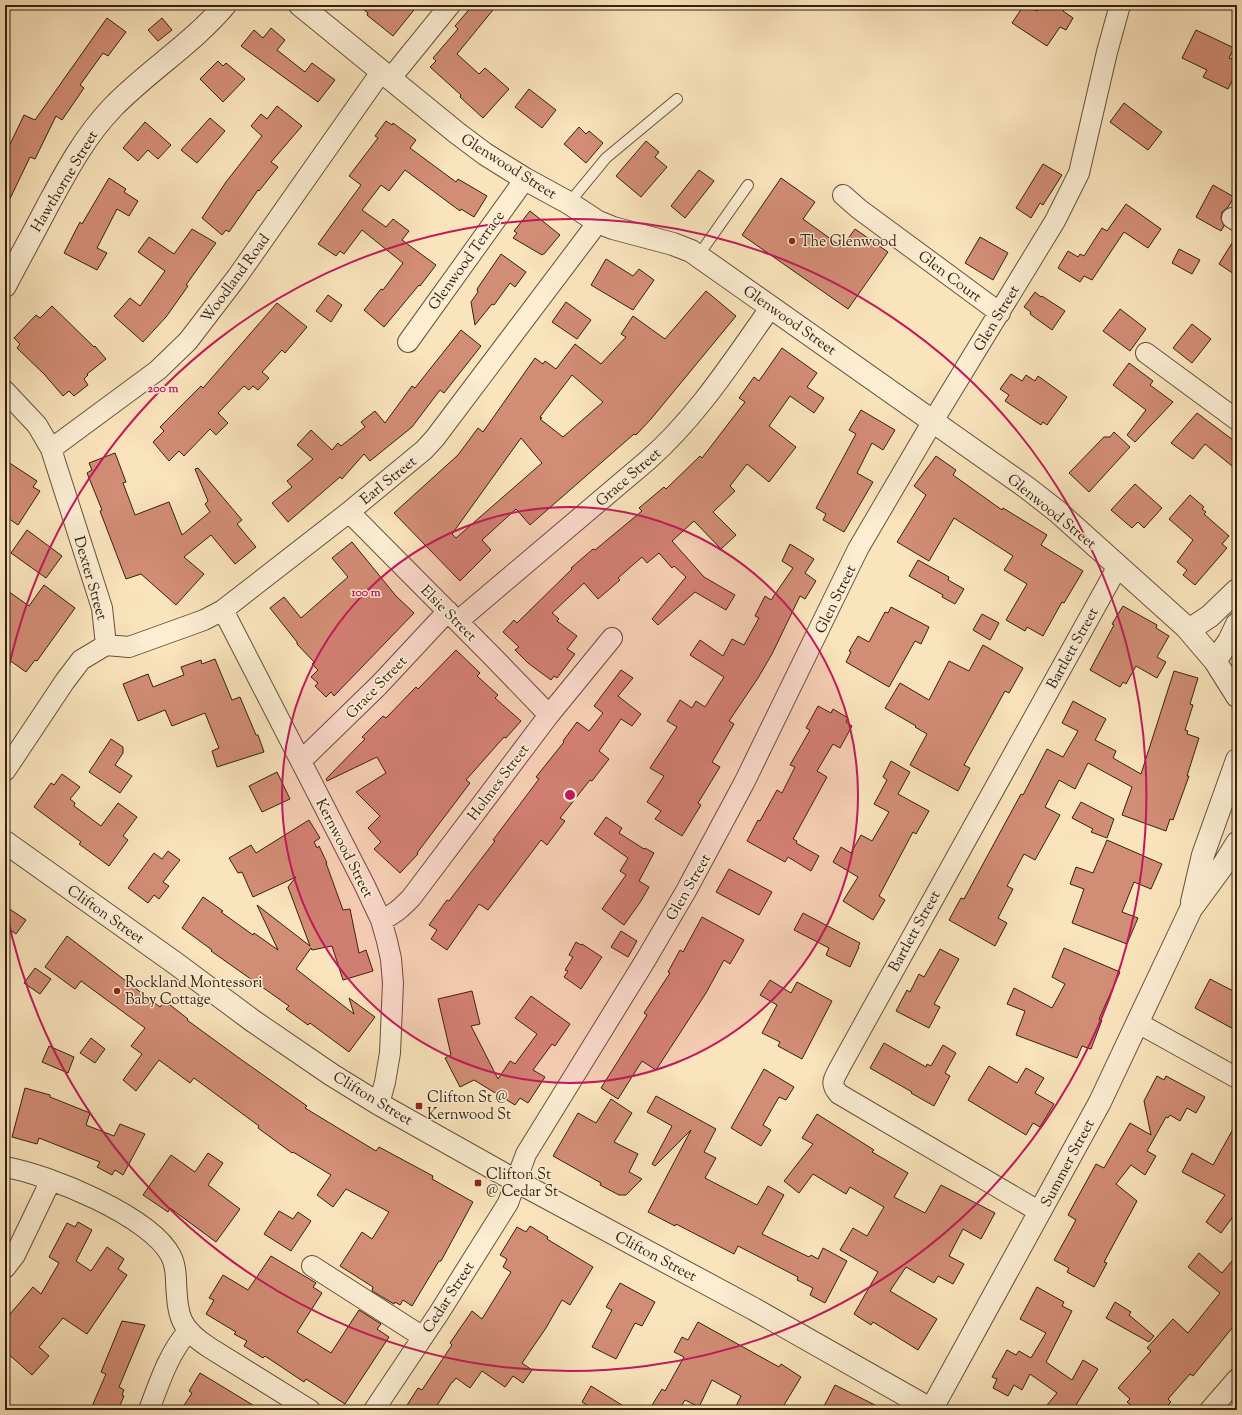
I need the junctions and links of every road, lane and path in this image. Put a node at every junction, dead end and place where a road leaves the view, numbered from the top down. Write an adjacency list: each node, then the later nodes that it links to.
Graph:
1 (225, 5): 13 (street, Hawthorne Street)
2 (300, 5): 5 (street, Glenwood Street)
3 (450, 5): 5 (street, Woodland Road)
4 (1120, 5): 15 (street, Glen Street)
5 (386, 75): 7 (street, Glenwood Street); 21 (street, Woodland Road)
6 (677, 99): 10 (lane)
7 (525, 179): 10 (street, Glenwood Street); 16 (street, Glenwood Terrace)
8 (748, 185): 12 (lane)
9 (843, 195): 15 (street, Glen Court)
10 (569, 203): 11 (street, Glenwood Street)
11 (598, 222): 12 (street, Glenwood Street); 22 (street, Earl Street)
12 (698, 256): 14 (street, Glenwood Street)
13 (5, 286)
14 (771, 307): 20 (street, Glenwood Street); 26 (street, Grace Street)
15 (1000, 313): 20 (street, Glen Street)
16 (408, 342)
17 (1146, 353): 19 (street)
18 (5, 391): 21 (street, Dexter Street)
19 (1237, 420)
20 (933, 421): 23 (street, Glenwood Street); 46 (street, Glen Street)
21 (51, 450): 30 (street, Dexter Street)
22 (349, 512): 25 (street, Earl Street); 26 (street, Elsie Street)
23 (1118, 566): 28 (street, Glenwood Street); 47 (street, Bartlett Street)
24 (1237, 590): 28 (street)
25 (223, 610): 30 (street, Earl Street); 35 (street, Kernwood Street)
26 (453, 616): 33 (street, Elsie Street); 35 (street, Grace Street)
27 (1237, 624): 31 (street)
28 (1189, 630): 31 (street, Glenwood Street)
29 (612, 638): 33 (street, Holmes Street)
30 (106, 646): 36 (street)
31 (1215, 661): 32 (street, Glenwood Street)
32 (1237, 696)
33 (549, 714): 40 (street, Holmes Street)
34 (1237, 760): 39 (street, Summer Street)
35 (301, 762): 40 (street, Kernwood Street)
36 (5, 771)
37 (5, 842): 43 (street, Clifton Street)
38 (1237, 843): 39 (street, Summer Street)
39 (1191, 909): 41 (street, Summer Street)
40 (381, 920): 43 (street, Kernwood Street)
41 (1138, 1023): 42 (street); 47 (street, Summer Street)
42 (1237, 1078)
43 (379, 1104): 46 (street, Clifton Street)
44 (5, 1167): 45 (street)
45 (51, 1180): 49 (street); 50 (street)
46 (516, 1181): 51 (street, Cedar Street); 56 (street, Clifton Street)
47 (1040, 1212): 56 (street, Summer Street)
48 (312, 1266): 51 (street)
49 (5, 1268)
50 (188, 1331): 53 (street); 54 (street)
51 (423, 1337): 55 (street, Cedar Street)
52 (1237, 1379): 57 (street)
53 (149, 1410)
54 (310, 1410)
55 (374, 1410)
56 (932, 1410)
57 (1210, 1410)

